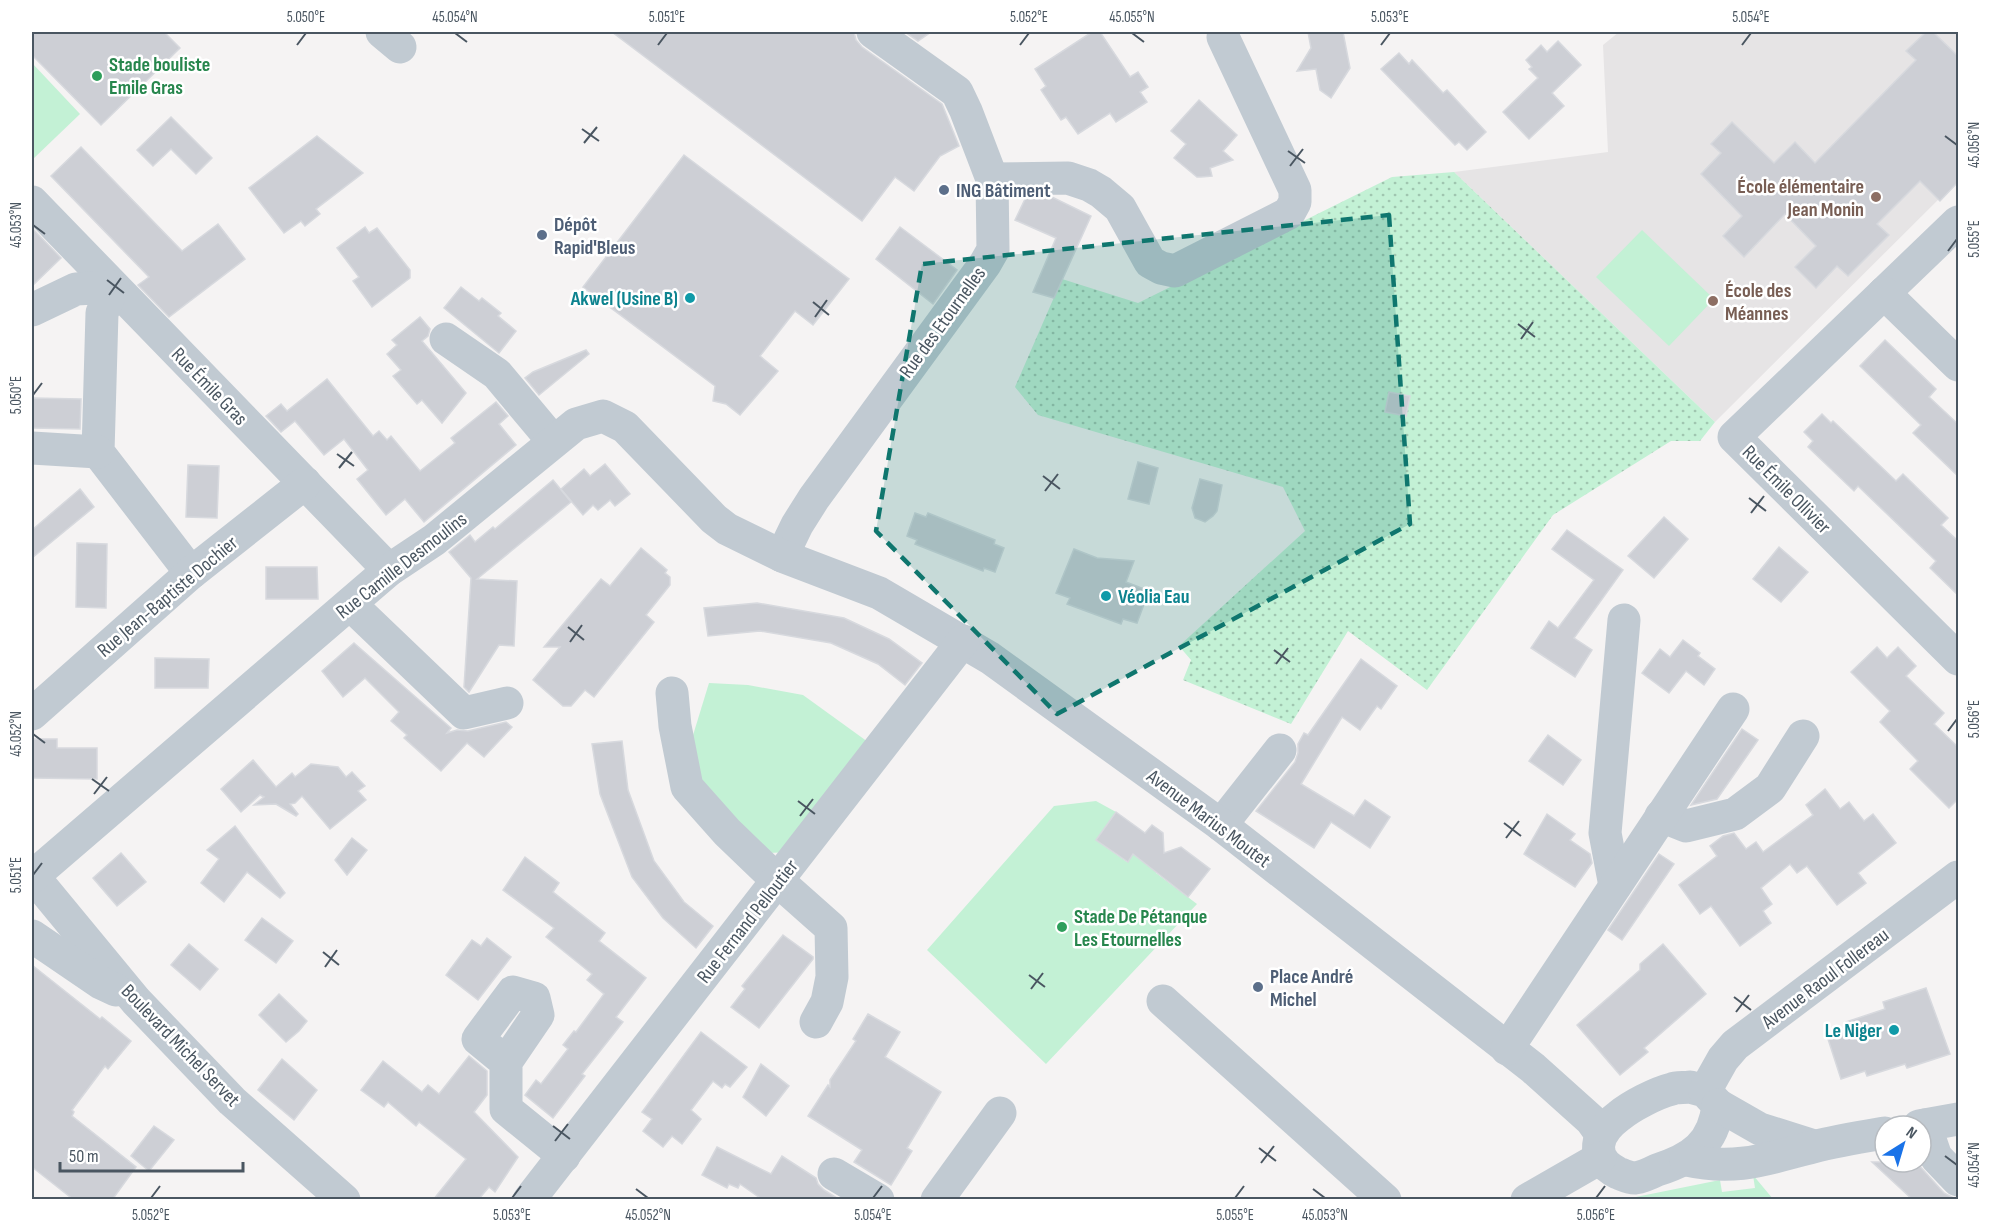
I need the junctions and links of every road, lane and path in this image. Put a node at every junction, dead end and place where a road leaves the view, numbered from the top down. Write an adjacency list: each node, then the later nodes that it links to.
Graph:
1 (873, 32): 3 (street, Rue des Etournelles)
2 (1223, 37): 3 (street)
3 (992, 179): 15 (street, Rue des Etournelles)
4 (32, 202): 6 (street, Rue Émile Gras)
5 (1959, 222): 7 (street, Rue Émile Ollivier)
6 (114, 287): 8 (street); 13 (street); 14 (street, Rue Émile Gras)
7 (1884, 293): 10 (street); 21 (street, Rue Émile Ollivier)
8 (32, 310)
9 (446, 339): 11 (street)
10 (1959, 365)
11 (553, 441): 15 (street, Rue Camille Desmoulins); 16 (street, Rue Camille Desmoulins)
12 (32, 448): 13 (street)
13 (98, 452): 17 (street)
14 (305, 483): 16 (street, Rue Émile Gras); 17 (street, Rue Jean-Baptiste Dochier)
15 (782, 556): 20 (street, Avenue Marius Moutet)
16 (389, 570): 18 (street, Rue Camille Desmoulins)
17 (191, 573): 25 (street, Rue Jean-Baptiste Dochier)
18 (350, 604): 23 (street); 30 (street, Rue Camille Desmoulins)
19 (1624, 620): 33 (street)
20 (963, 640): 29 (street, Avenue Marius Moutet); 32 (street, Rue Fernand Pelloutier)
21 (1959, 659)
22 (672, 693): 32 (street)
23 (507, 703)
24 (1733, 709): 28 (street)
25 (32, 714)
26 (1803, 736): 28 (street)
27 (1280, 750): 29 (street)
28 (1661, 816): 33 (street)
29 (1221, 825): 38 (street, Avenue Marius Moutet)
30 (32, 876): 35 (street, Boulevard Michel Servet)
31 (1959, 878): 40 (street, Avenue Raoul Follereau)
32 (778, 881): 37 (street); 48 (street, Rue Fernand Pelloutier)
33 (1615, 886): 38 (street)
34 (32, 936): 35 (street)
35 (136, 1001): 52 (street, Boulevard Michel Servet)
36 (1162, 1001): 56 (street)
37 (816, 1022)
38 (1507, 1049): 45 (street, Avenue Marius Moutet)
39 (506, 1062): 48 (street)
40 (1711, 1098): 45 (street); 46 (street); 49 (street)
41 (1000, 1113): 55 (street)
42 (1959, 1119): 43 (street)
43 (1933, 1123)
44 (1873, 1135): 46 (street)
45 (1600, 1146): 49 (street); 57 (street)
46 (1814, 1146): 49 (street)
47 (1933, 1150): 51 (street)
48 (564, 1156): 53 (street, Rue Fernand Pelloutier)
49 (1686, 1160)
50 (834, 1174): 54 (street)
51 (1959, 1180)
52 (345, 1200)
53 (529, 1200)
54 (878, 1200)
55 (937, 1200)
56 (1385, 1200)
57 (1527, 1200)

